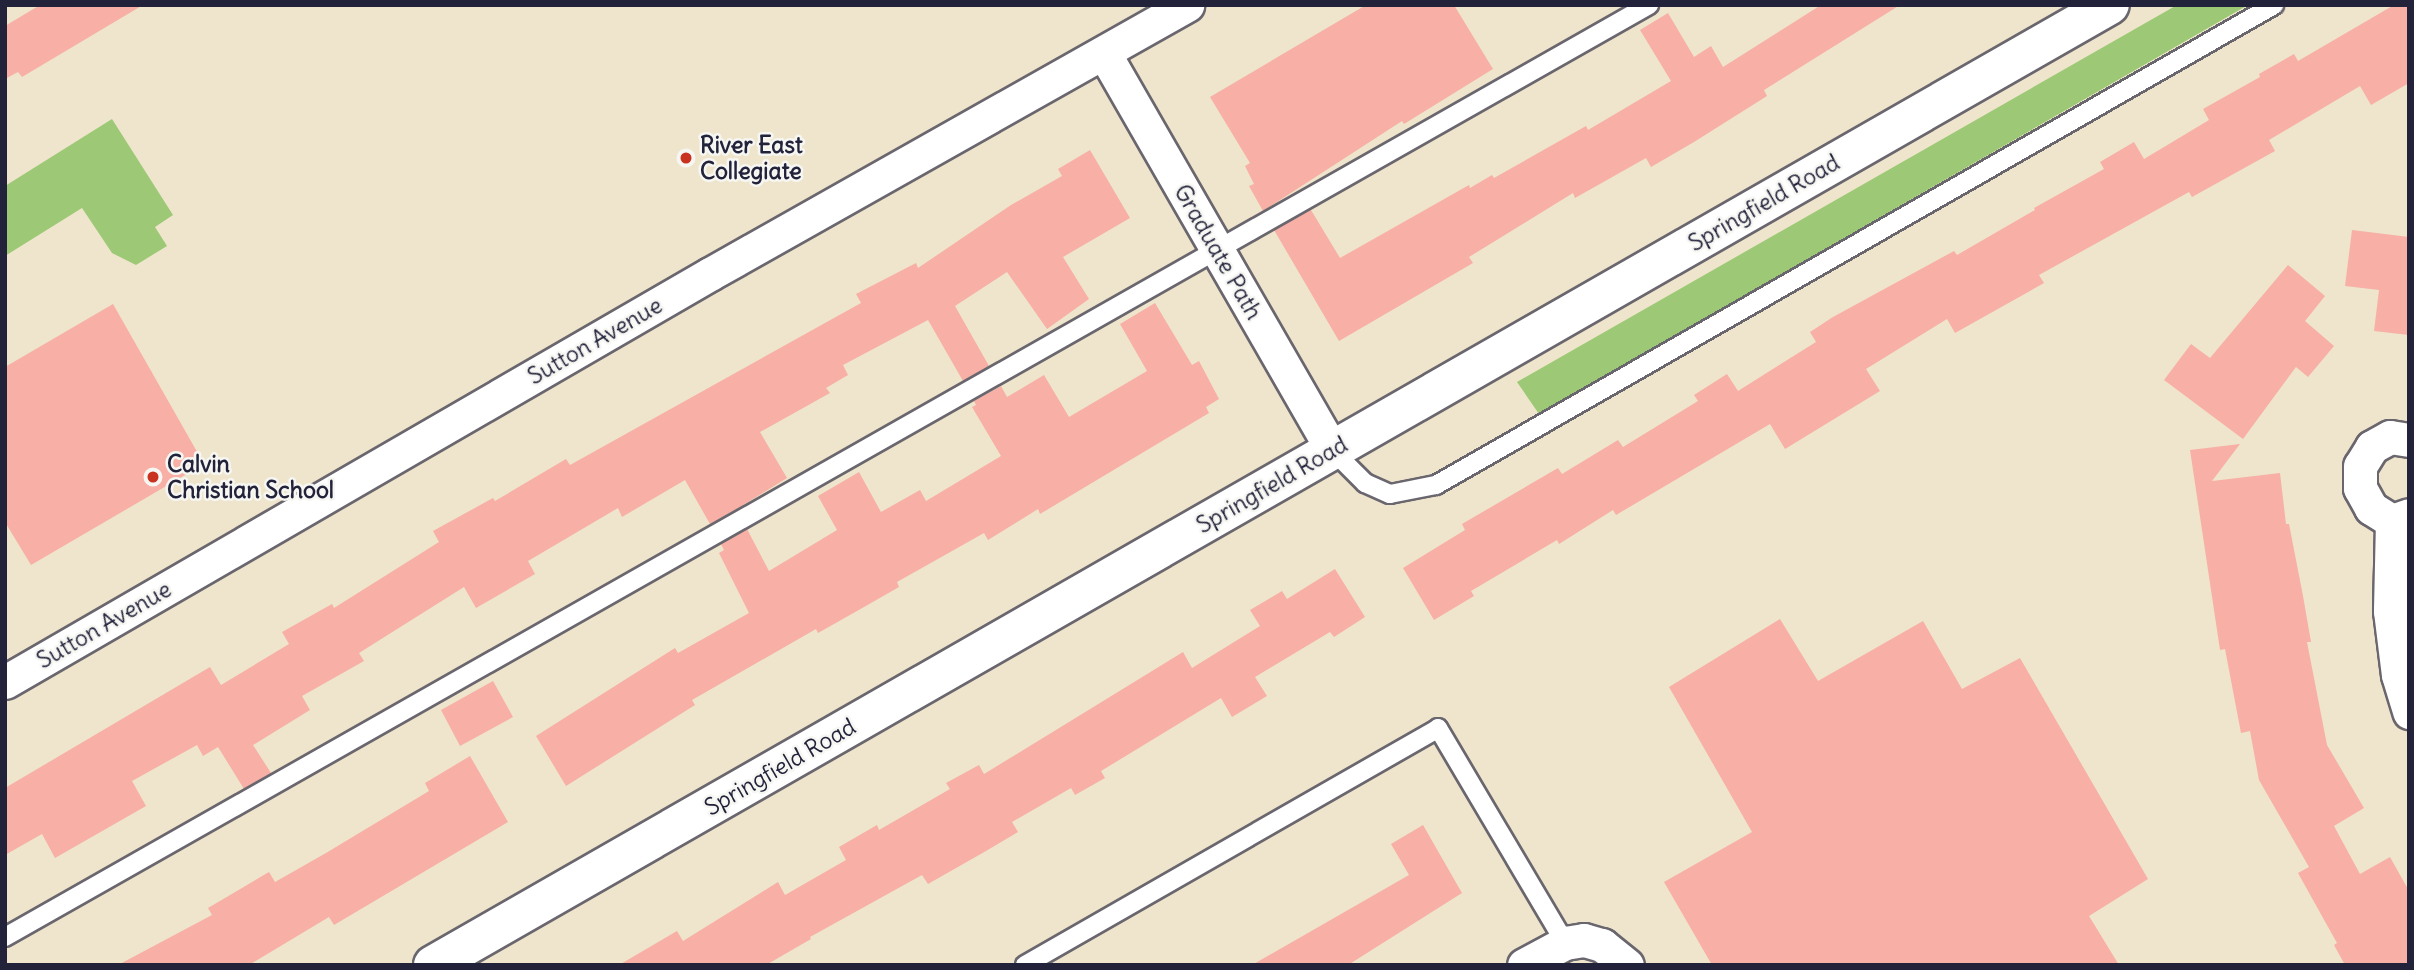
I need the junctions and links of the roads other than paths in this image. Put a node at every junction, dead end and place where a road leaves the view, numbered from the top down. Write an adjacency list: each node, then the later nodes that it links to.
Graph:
1 (1188, 5): 5 (street, Sutton Avenue)
2 (1649, 5): 6 (lane)
3 (2110, 5): 8 (street, Springfield Road)
4 (2274, 5): 8 (lane)
5 (1104, 53): 6 (street, Graduate Path); 10 (street, Sutton Avenue)
6 (1218, 252): 8 (street, Graduate Path); 12 (lane)
7 (2409, 440): 9 (street)
8 (1332, 450): 14 (street, Springfield Road)
9 (2401, 518): 11 (street)
10 (5, 682)
11 (2409, 712)
12 (5, 937)
13 (1565, 943): 15 (lane); 16 (street); 17 (street)
14 (433, 965)
15 (1025, 965)
16 (1524, 965)
17 (1627, 965)

